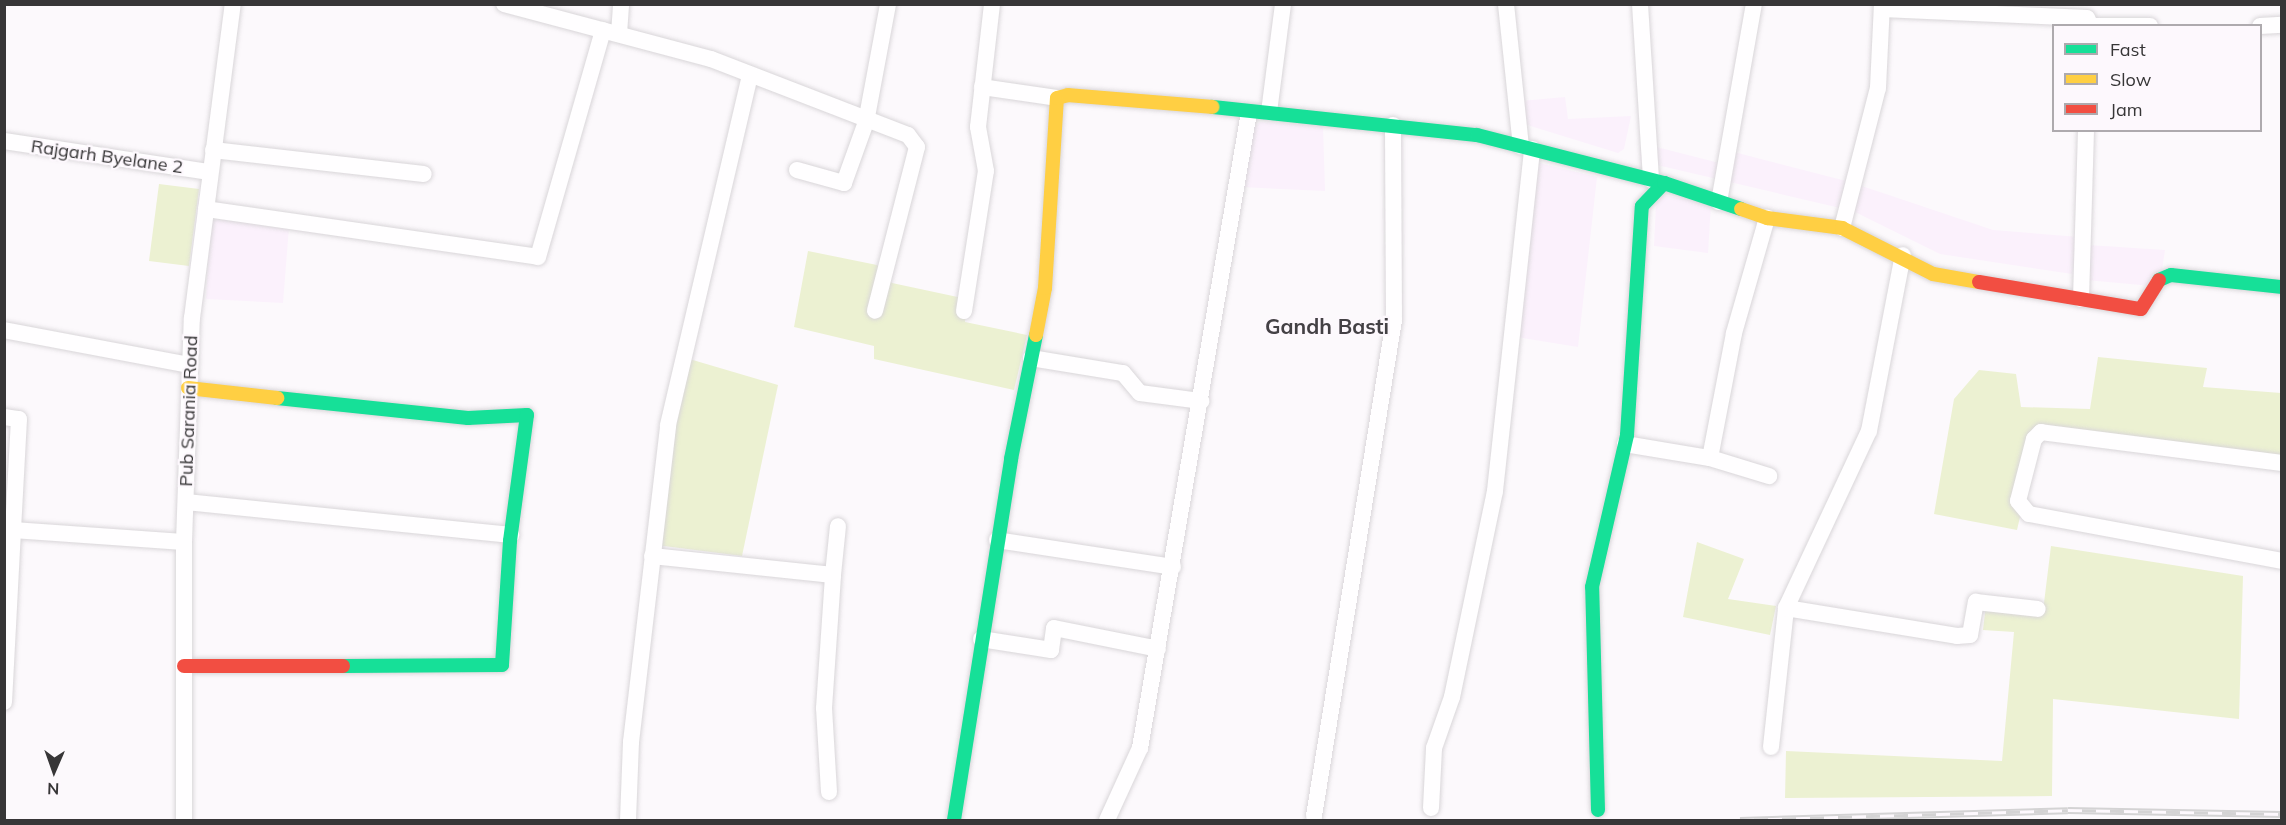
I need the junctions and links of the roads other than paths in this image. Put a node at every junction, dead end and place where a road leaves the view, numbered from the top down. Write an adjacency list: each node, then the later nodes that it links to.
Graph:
1 (233, 4): 25 (street, Pub Sarania Road)
2 (504, 4): 14 (street)
3 (621, 4): 14 (street)
4 (888, 4): 20 (street)
5 (992, 4): 16 (street)
6 (1283, 4): 19 (street)
7 (1506, 4): 24 (street)
8 (1640, 4): 29 (street)
9 (1754, 4): 30 (street)
10 (1882, 7): 11 (street); 33 (street)
11 (2089, 24)
12 (2282, 25): 13 (street)
13 (2262, 26)
14 (611, 32): 15 (street); 31 (street)
15 (750, 75): 20 (street); 55 (street)
16 (982, 87): 17 (street); 37 (street)
17 (1057, 98): 18 (street); 40 (street)
18 (1249, 112): 19 (street); 43 (street)
19 (1269, 112): 21 (street)
20 (866, 122): 26 (street); 38 (street)
21 (1393, 125): 24 (street); 70 (street)
22 (2086, 132): 36 (street)
23 (4, 141): 27 (street, Rajgarh Byelane 2)
24 (1527, 148): 29 (street); 68 (street)
25 (213, 150): 27 (street, Pub Sarania Road); 28 (street)
26 (797, 170)
27 (210, 172): 31 (street, Pub Sarania Road)
28 (424, 174)
29 (1657, 182): 30 (street); 45 (street)
30 (1719, 202): 32 (street)
31 (206, 209): 41 (street, Pub Sarania Road)
32 (1767, 218): 33 (street); 46 (street)
33 (1842, 228): 34 (street)
34 (1903, 255): 36 (street); 59 (street)
35 (2282, 287): 36 (street)
36 (2081, 298)
37 (964, 311)
38 (875, 312)
39 (4, 330): 41 (street)
40 (1031, 358): 43 (street); 53 (street)
41 (189, 365): 42 (street, Pub Sarania Road)
42 (188, 388): 49 (street, Pub Sarania Road); 52 (street)
43 (1201, 401): 57 (street)
44 (4, 417): 51 (street)
45 (1625, 444): 46 (street); 69 (street)
46 (1710, 458): 48 (street)
47 (2282, 463): 56 (street)
48 (1769, 476)
49 (186, 502): 52 (street); 54 (street, Pub Sarania Road)
50 (838, 526): 58 (street)
51 (13, 530): 54 (street); 61 (street)
52 (511, 536): 64 (street)
53 (997, 540): 57 (street); 62 (street)
54 (184, 542): 64 (street, Pub Sarania Road)
55 (652, 556): 58 (street); 72 (street)
56 (2282, 561)
57 (1173, 567): 63 (street)
58 (833, 574): 67 (street)
59 (1786, 608): 60 (street); 66 (street)
60 (2038, 609)
61 (7, 622): 65 (street)
62 (981, 639): 63 (street); 73 (street)
63 (1158, 649): 74 (street)
64 (184, 666): 71 (street, Pub Sarania Road)
65 (4, 702)
66 (1771, 747)
67 (829, 792)
68 (1431, 808)
69 (1598, 810)
70 (1314, 816)
71 (184, 820)
72 (628, 820)
73 (954, 820)
74 (1107, 820)

